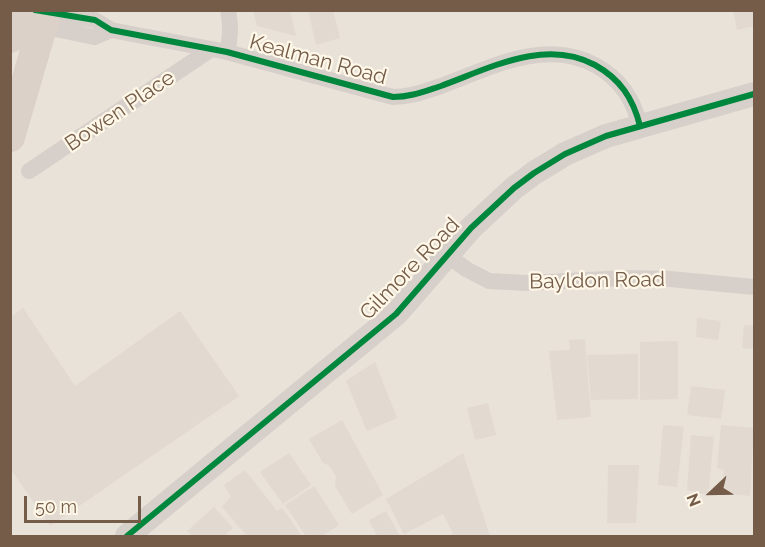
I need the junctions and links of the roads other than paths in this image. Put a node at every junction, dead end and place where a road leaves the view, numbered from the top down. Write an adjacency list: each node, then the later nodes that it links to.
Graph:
1 (228, 10): 6 (street)
2 (90, 15): 3 (street, Kealman Road); 4 (street, Kealman Road)
3 (31, 19): 4 (street, Kealman Road); 9 (highway)
4 (111, 30): 5 (street, Kealman Road)
5 (210, 50): 6 (street, Kealman Road); 10 (street, Bowen Place)
6 (227, 52): 8 (street, Kealman Road)
7 (754, 94): 8 (street, Gilmore Road)
8 (640, 126): 11 (street, Gilmore Road)
9 (10, 137)
10 (29, 171)
11 (447, 255): 12 (street, Bayldon Road); 13 (street, Gilmore Road)
12 (754, 287)
13 (127, 537)

